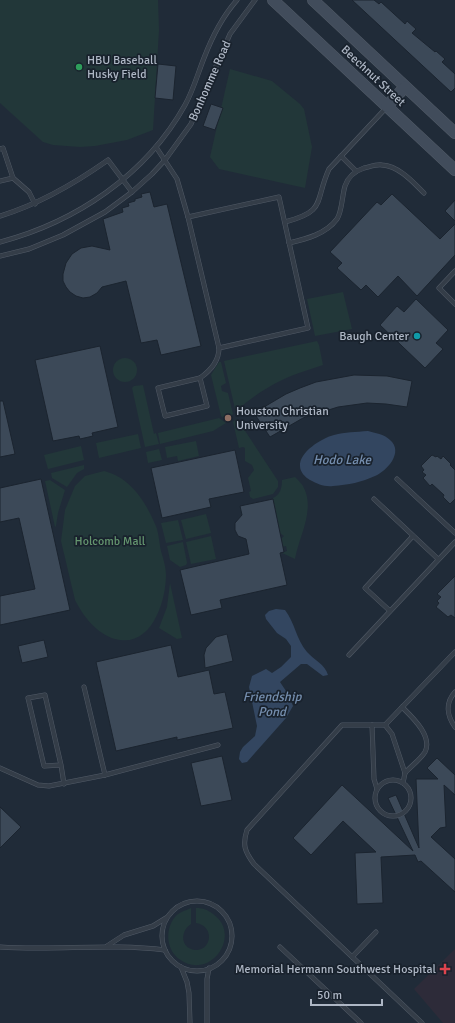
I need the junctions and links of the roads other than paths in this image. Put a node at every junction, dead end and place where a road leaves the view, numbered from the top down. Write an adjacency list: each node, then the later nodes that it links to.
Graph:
1 (236, 0): 8 (lane, Bonhomme Road)
2 (255, 0): 11 (lane, Bonhomme Road)
3 (274, 0): 6 (main road, Beechnut Street)
4 (313, 0): 5 (main road, Beechnut Street)
5 (405, 87): 6 (main road); 7 (main road, Beechnut Street)
6 (387, 106): 10 (lane); 12 (main road, Beechnut Street)
7 (455, 134)
8 (156, 147): 11 (lane); 15 (lane, Bonhomme Road)
9 (0, 149): 14 (lane)
10 (341, 156): 13 (lane); 22 (lane)
11 (164, 160): 17 (lane, Bonhomme Road); 21 (lane)
12 (455, 170)
13 (356, 171): 18 (lane); 24 (lane)
14 (13, 178): 16 (lane); 19 (lane)
15 (123, 180): 17 (lane); 19 (lane); 23 (lane, Bonhomme Road)
16 (0, 181)
17 (132, 192): 25 (lane, Bonhomme Road)
18 (424, 193)
19 (35, 204): 20 (lane)
20 (0, 216)
21 (188, 217): 22 (lane); 28 (lane)
22 (285, 222): 24 (lane)
23 (0, 242)
24 (289, 243): 28 (lane)
25 (0, 256)
26 (455, 271): 27 (lane)
27 (455, 304)
28 (219, 348): 29 (lane)
29 (200, 378): 29 (lane)
30 (397, 479): 32 (lane)
31 (374, 499): 33 (lane)
32 (455, 533)
33 (413, 536): 35 (lane); 36 (lane)
34 (455, 542): 35 (lane)
35 (438, 559): 36 (lane)
36 (390, 611): 38 (lane)
37 (455, 652): 41 (lane)
38 (349, 655)
39 (84, 687): 49 (lane)
40 (455, 692): 44 (lane)
41 (402, 707): 43 (lane); 48 (lane)
42 (372, 725): 43 (lane); 52 (lane); 59 (lane)
43 (385, 725): 48 (lane)
44 (455, 727)
45 (218, 745): 49 (lane)
46 (61, 765): 46 (lane); 51 (lane)
47 (0, 768): 51 (lane)
48 (405, 773): 50 (lane)
49 (105, 775): 51 (lane)
50 (404, 783): 52 (lane); 52 (lane)
51 (64, 784)
52 (377, 789)
53 (166, 918): 56 (lane); 58 (lane); 61 (lane)
54 (376, 932): 59 (lane)
55 (0, 946): 56 (lane)
56 (106, 946): 58 (lane)
57 (280, 947): 64 (lane)
58 (165, 950): 60 (lane)
59 (352, 957): 65 (lane)
60 (181, 967): 61 (lane); 62 (lane)
61 (209, 968): 63 (lane)
62 (190, 1023)
63 (207, 1023)
64 (361, 1023)
65 (422, 1023)

